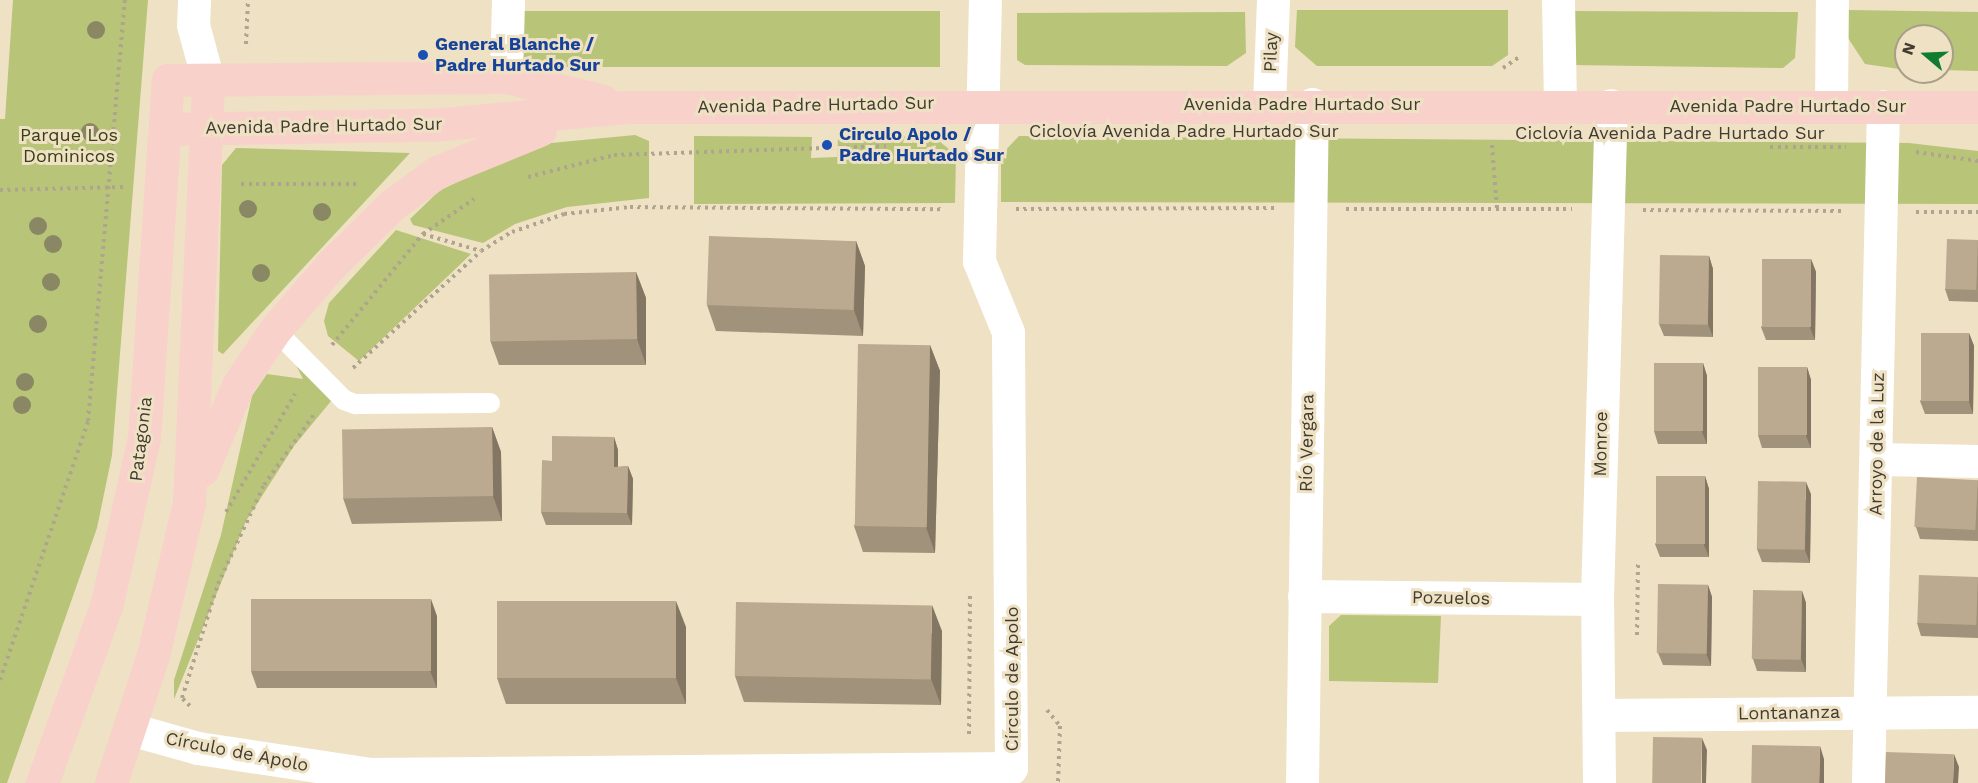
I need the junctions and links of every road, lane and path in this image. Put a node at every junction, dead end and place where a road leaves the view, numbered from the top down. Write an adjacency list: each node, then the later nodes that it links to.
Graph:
1 (125, 0): 47 (path)
2 (508, 0): 10 (street)
3 (985, 0): 13 (street, Círculo de Apolo)
4 (1273, 0): 14 (street, Pilay)
5 (1558, 0): 16 (street)
6 (1832, 0): 19 (street)
7 (194, 13): 11 (street); 12 (street)
8 (1521, 46): 9 (path)
9 (1490, 70)
10 (506, 77): 12 (main road, Avenida Padre Hurtado Sur); 18 (main road, Avenida Padre Hurtado Sur)
11 (168, 80): 12 (main road, Avenida Padre Hurtado Sur); 22 (main road, Patagonia)
12 (208, 80): 23 (main road)
13 (985, 103): 14 (main road, Avenida Padre Hurtado Sur); 18 (main road, Avenida Padre Hurtado Sur); 53 (street, Círculo de Apolo)
14 (1269, 104): 15 (main road, Avenida Padre Hurtado Sur)
15 (1312, 104): 16 (main road, Avenida Padre Hurtado Sur); 45 (street, Río Vergara)
16 (1560, 105): 17 (main road, Avenida Padre Hurtado Sur)
17 (1611, 105): 19 (main road, Avenida Padre Hurtado Sur); 46 (street, Monroe)
18 (626, 106): 23 (main road, Avenida Padre Hurtado Sur); 33 (main road)
19 (1831, 106): 20 (main road, Avenida Padre Hurtado Sur)
20 (1883, 106): 21 (main road, Avenida Padre Hurtado Sur); 29 (street, Arroyo de la Luz)
21 (1978, 107)
22 (165, 129): 23 (main road, Avenida Padre Hurtado Sur); 54 (main road, Patagonia)
23 (207, 129): 42 (main road)
24 (1481, 145): 25 (path, Ciclovía Avenida Padre Hurtado Sur)
25 (1492, 145): 26 (path, Ciclovía Avenida Padre Hurtado Sur); 34 (path)
26 (1504, 145)
27 (896, 146): 31 (path)
28 (1762, 147): 29 (path, Ciclovía Avenida Padre Hurtado Sur)
29 (1880, 147): 30 (path, Ciclovía Avenida Padre Hurtado Sur); 40 (street, Arroyo de la Luz)
30 (1978, 160)
31 (515, 180)
32 (484, 192): 35 (path)
33 (392, 205): 35 (path); 37 (main road)
34 (1497, 209)
35 (423, 234): 36 (path); 38 (path)
36 (481, 251)
37 (275, 330): 38 (lane); 42 (main road)
38 (312, 368): 39 (lane); 43 (path)
39 (490, 403)
40 (1878, 459): 41 (street); 48 (street, Arroyo de la Luz)
41 (1978, 461)
42 (189, 503): 51 (main road)
43 (222, 521)
44 (970, 590): 52 (path)
45 (1304, 597): 46 (street, Pozuelos); 56 (street, Río Vergara)
46 (1597, 599): 50 (street, Monroe)
47 (0, 680)
48 (1871, 712): 49 (street, Lontananza); 50 (street, Lontananza); 58 (street, Arroyo de la Luz)
49 (1978, 712)
50 (1600, 715): 57 (street, Monroe)
51 (130, 729): 53 (street, Círculo de Apolo); 55 (main road)
52 (969, 733)
53 (942, 775)
54 (42, 783)
55 (111, 783)
56 (1302, 783)
57 (1599, 783)
58 (1868, 783)

